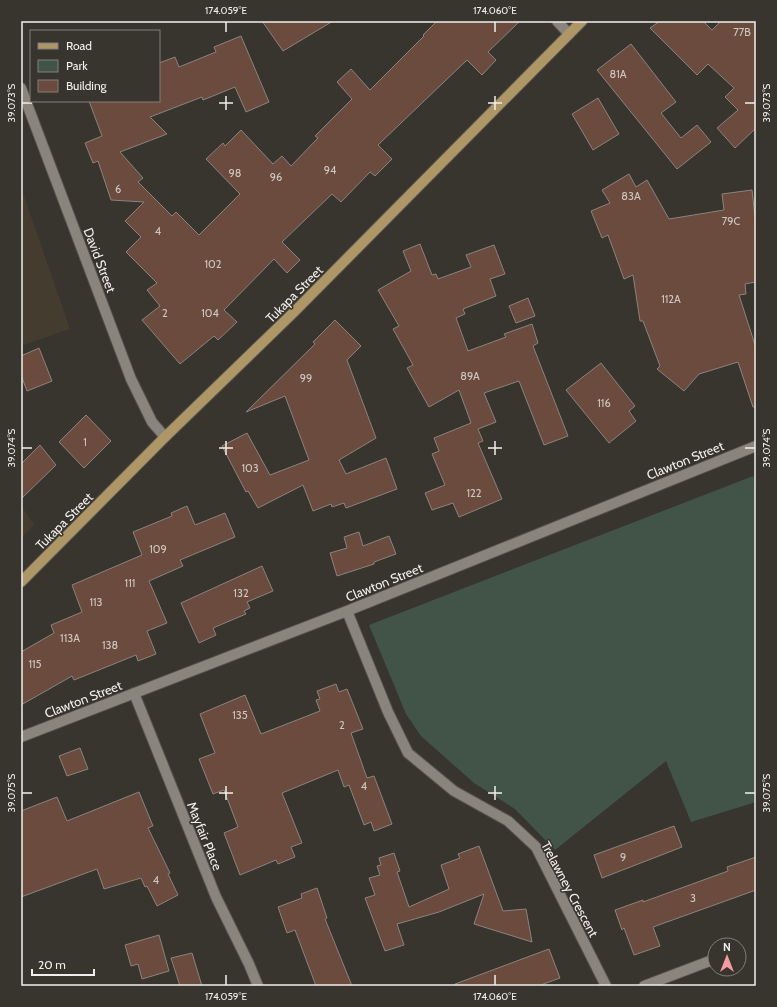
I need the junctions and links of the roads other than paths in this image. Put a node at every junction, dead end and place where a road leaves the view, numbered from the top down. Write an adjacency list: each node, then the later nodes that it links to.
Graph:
1 (557, 21): 3 (street)
2 (582, 21): 3 (main road, Tukapa Street)
3 (569, 34): 5 (main road, Tukapa Street)
4 (21, 88): 5 (street, David Street)
5 (165, 436): 7 (main road, Tukapa Street)
6 (756, 446): 8 (street, Clawton Street)
7 (21, 582)
8 (347, 610): 9 (street, Clawton Street); 13 (street, Trelawney Crescent)
9 (134, 693): 10 (street, Clawton Street); 12 (street, Mayfair Place)
10 (21, 737)
11 (707, 962): 14 (street)
12 (258, 986)
13 (606, 986)
14 (644, 986)

